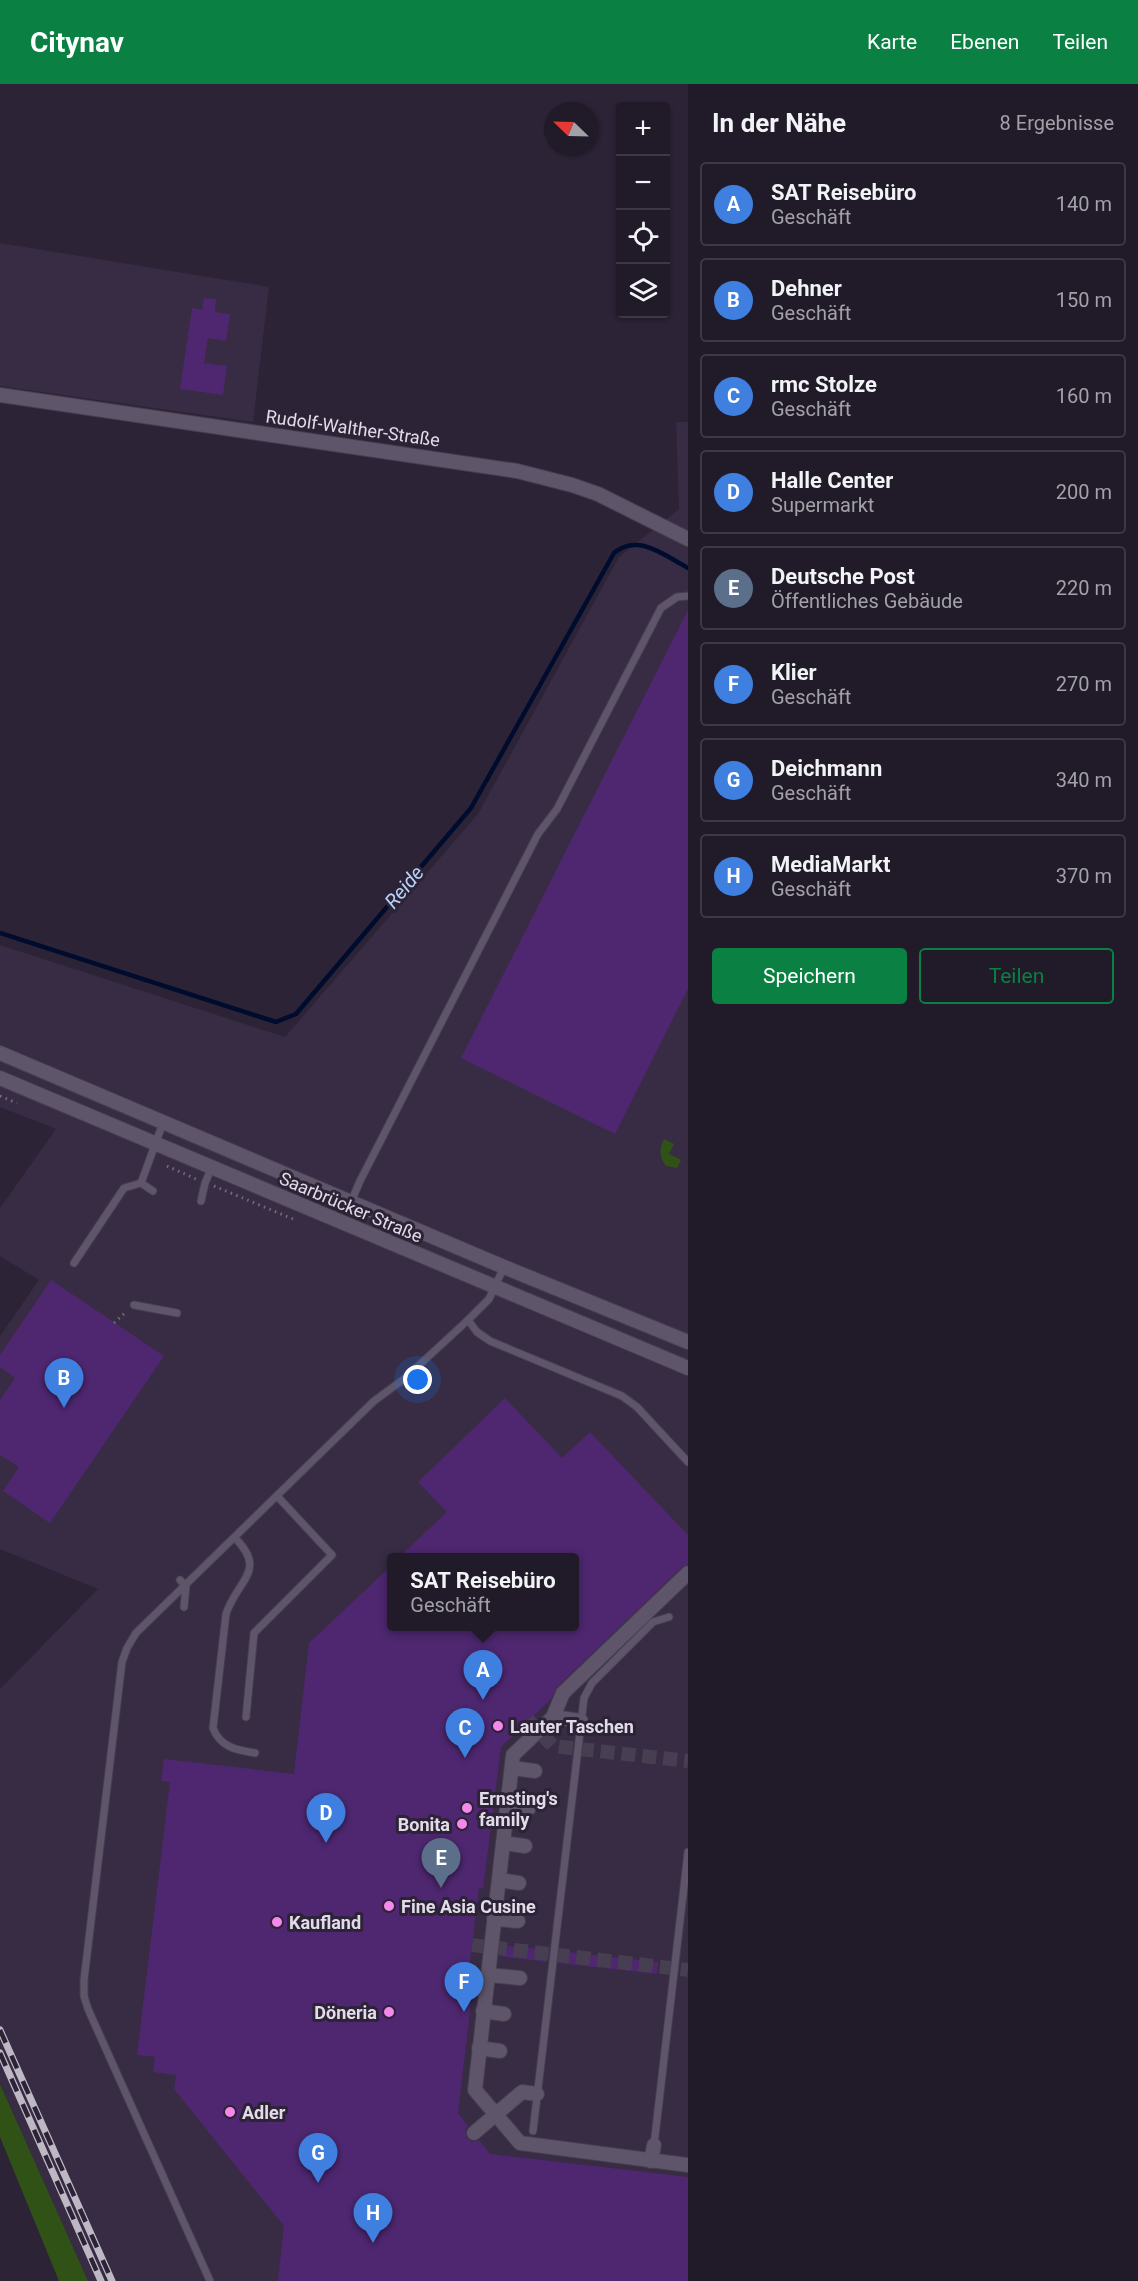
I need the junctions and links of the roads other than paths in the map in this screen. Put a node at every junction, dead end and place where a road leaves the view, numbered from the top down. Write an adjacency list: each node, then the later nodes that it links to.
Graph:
1 (0, 395): 2 (street, Rudolf-Walther-Straße)
2 (688, 539)
3 (688, 596): 12 (lane)
4 (0, 1053): 6 (street, Saarbrücker Straße)
5 (0, 1078): 7 (street, Saarbrücker Straße)
6 (163, 1123): 7 (lane); 12 (street, Saarbrücker Straße)
7 (155, 1143): 8 (street, Saarbrücker Straße); 9 (lane)
8 (212, 1167): 11 (lane); 15 (street, Saarbrücker Straße)
9 (141, 1183): 10 (lane); 13 (lane)
10 (153, 1191)
11 (201, 1201)
12 (351, 1202): 14 (street, Saarbrücker Straße)
13 (74, 1263)
14 (504, 1267): 15 (lane); 19 (street, Saarbrücker Straße)
15 (495, 1287): 18 (lane); 20 (street, Saarbrücker Straße)
16 (134, 1305): 17 (lane)
17 (177, 1313)
18 (468, 1320): 21 (lane); 22 (lane)
19 (688, 1342)
20 (688, 1368)
21 (688, 1462)
22 (277, 1496): 23 (lane); 30 (lane)
23 (235, 1538): 25 (lane); 33 (lane)
24 (686, 1577): 28 (street)
25 (183, 1583): 26 (lane); 58 (lane)
26 (184, 1607)
27 (669, 1617): 28 (lane)
28 (623, 1644): 29 (street)
29 (589, 1678): 31 (street); 32 (lane)
30 (246, 1717)
31 (553, 1717): 32 (street); 34 (street)
32 (581, 1720): 51 (lane)
33 (255, 1753)
34 (512, 1768): 35 (street); 36 (street)
35 (535, 1771)
36 (507, 1805): 37 (street); 38 (street)
37 (529, 1808)
38 (503, 1843): 39 (street); 41 (street)
39 (525, 1846)
40 (688, 1852): 55 (lane)
41 (499, 1880): 42 (street); 43 (street)
42 (519, 1883)
43 (494, 1919): 44 (street); 45 (street)
44 (518, 1921)
45 (488, 1975): 46 (street); 47 (street)
46 (520, 1978)
47 (483, 2011): 48 (street); 49 (street)
48 (504, 2014)
49 (479, 2048): 50 (street); 52 (street)
50 (500, 2051)
51 (537, 2094): 52 (street); 54 (lane)
52 (495, 2114): 53 (street); 56 (street)
53 (474, 2129)
54 (533, 2131)
55 (654, 2145): 56 (street)
56 (651, 2160): 57 (street)
57 (688, 2165)
58 (210, 2281)

